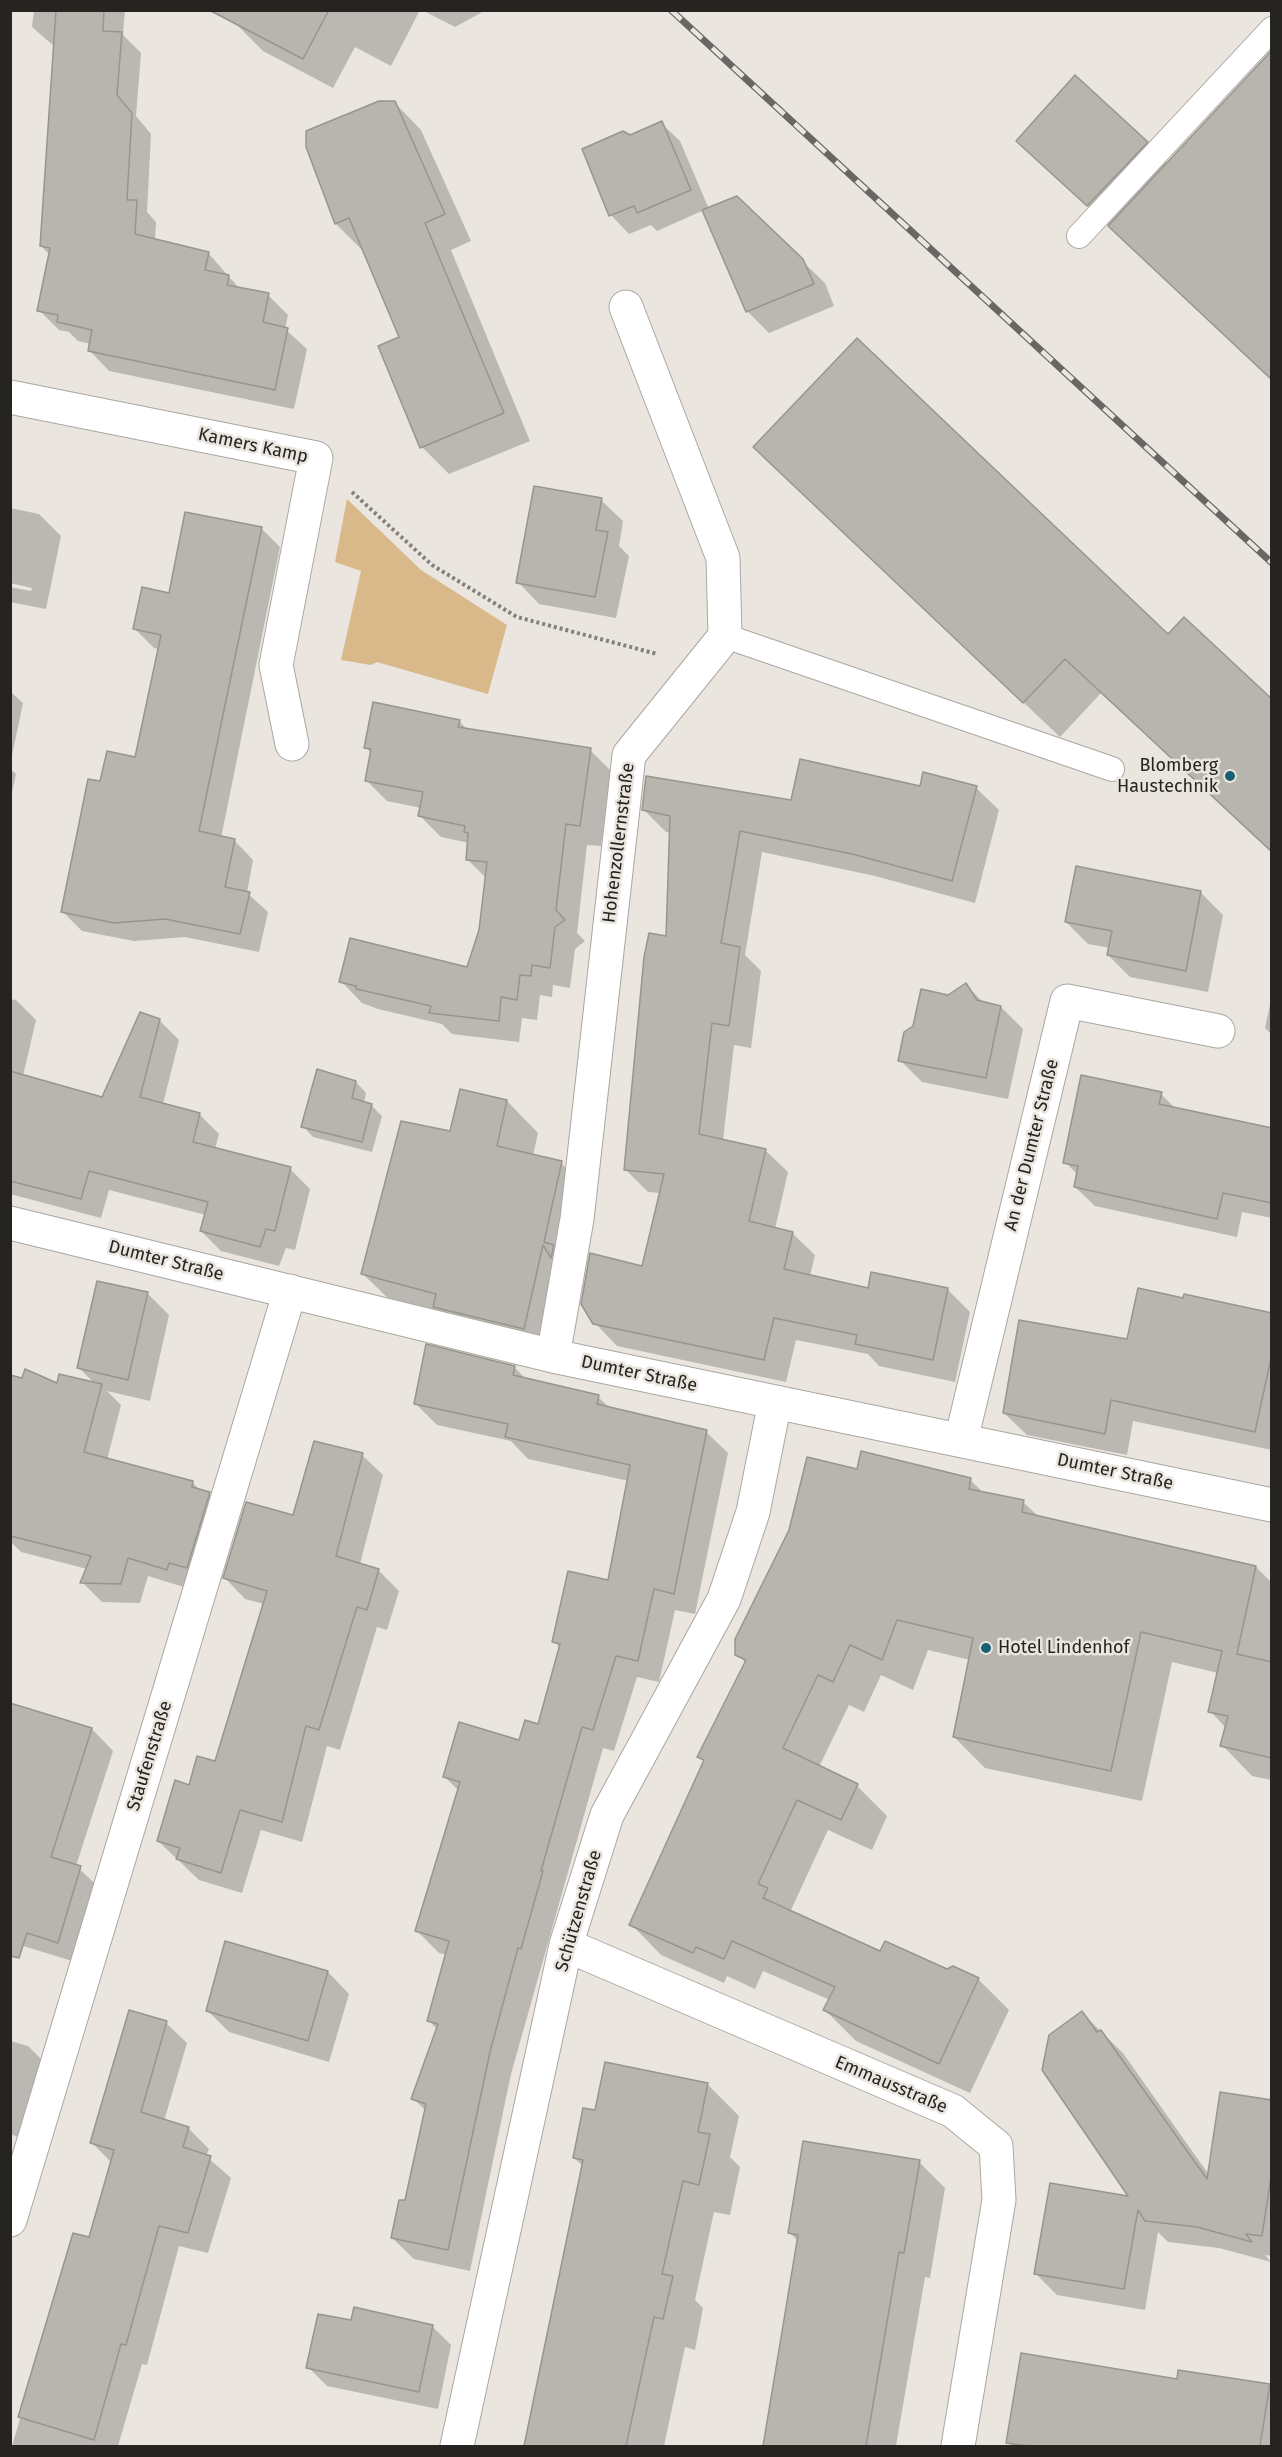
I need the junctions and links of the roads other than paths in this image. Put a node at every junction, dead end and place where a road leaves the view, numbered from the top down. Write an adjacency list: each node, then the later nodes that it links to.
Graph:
1 (1272, 29): 2 (lane)
2 (1079, 236)
3 (626, 307): 5 (street)
4 (10, 397): 6 (street, Kamers Kamp)
5 (725, 636): 7 (lane); 11 (street, Hohenzollernstraße)
6 (292, 744)
7 (1112, 769)
8 (1218, 1031): 13 (street, An der Dumter Straße)
9 (10, 1223): 10 (street, Dumter Straße)
10 (290, 1291): 11 (street, Dumter Straße); 16 (street, Staufenstraße)
11 (553, 1356): 12 (street, Dumter Straße)
12 (775, 1402): 13 (street, Dumter Straße); 15 (street, Schützenstraße)
13 (961, 1440): 14 (street, Dumter Straße)
14 (1272, 1505)
15 (566, 1945): 17 (street, Schützenstraße); 18 (street, Emmausstraße)
16 (10, 2220)
17 (457, 2446)
18 (958, 2446)

